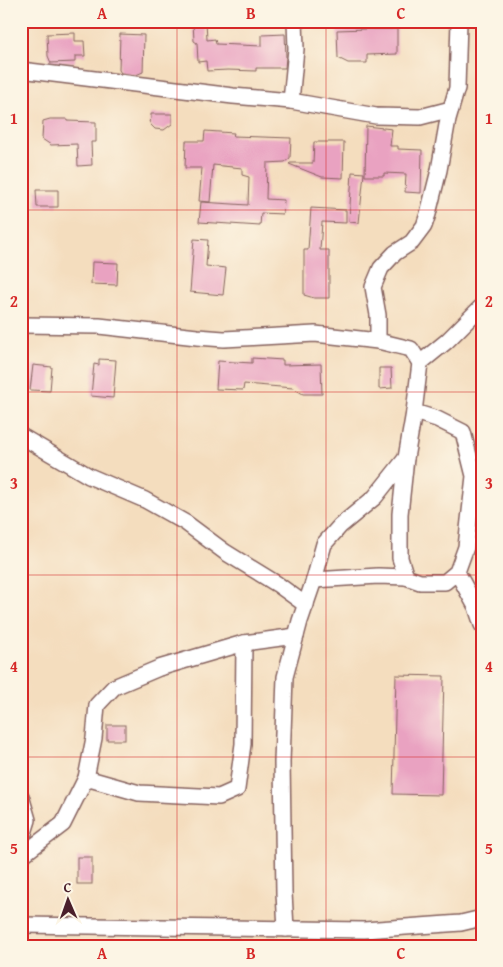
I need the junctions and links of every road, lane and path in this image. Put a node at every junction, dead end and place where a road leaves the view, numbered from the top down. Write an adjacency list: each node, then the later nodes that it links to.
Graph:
1 (296, 21): 4 (street)
2 (459, 21): 5 (street)
3 (21, 70): 4 (street)
4 (291, 101): 5 (street)
5 (451, 109): 8 (street)
6 (482, 306): 9 (street)
7 (21, 325): 8 (street)
8 (378, 341): 9 (street)
9 (420, 363): 10 (street)
10 (414, 412): 12 (street); 13 (street)
11 (21, 436): 16 (street)
12 (406, 458): 14 (street); 15 (street)
13 (457, 572): 14 (street); 17 (street)
14 (406, 577): 15 (street)
15 (314, 580): 16 (street)
16 (306, 605): 18 (street)
17 (482, 625)
18 (296, 636): 19 (street); 26 (street)
19 (244, 643): 20 (street); 20 (street)
20 (86, 778): 23 (street)
21 (21, 796): 22 (street)
22 (21, 842)
23 (21, 856)
24 (482, 918): 26 (street)
25 (21, 925): 26 (street)
26 (286, 928)

